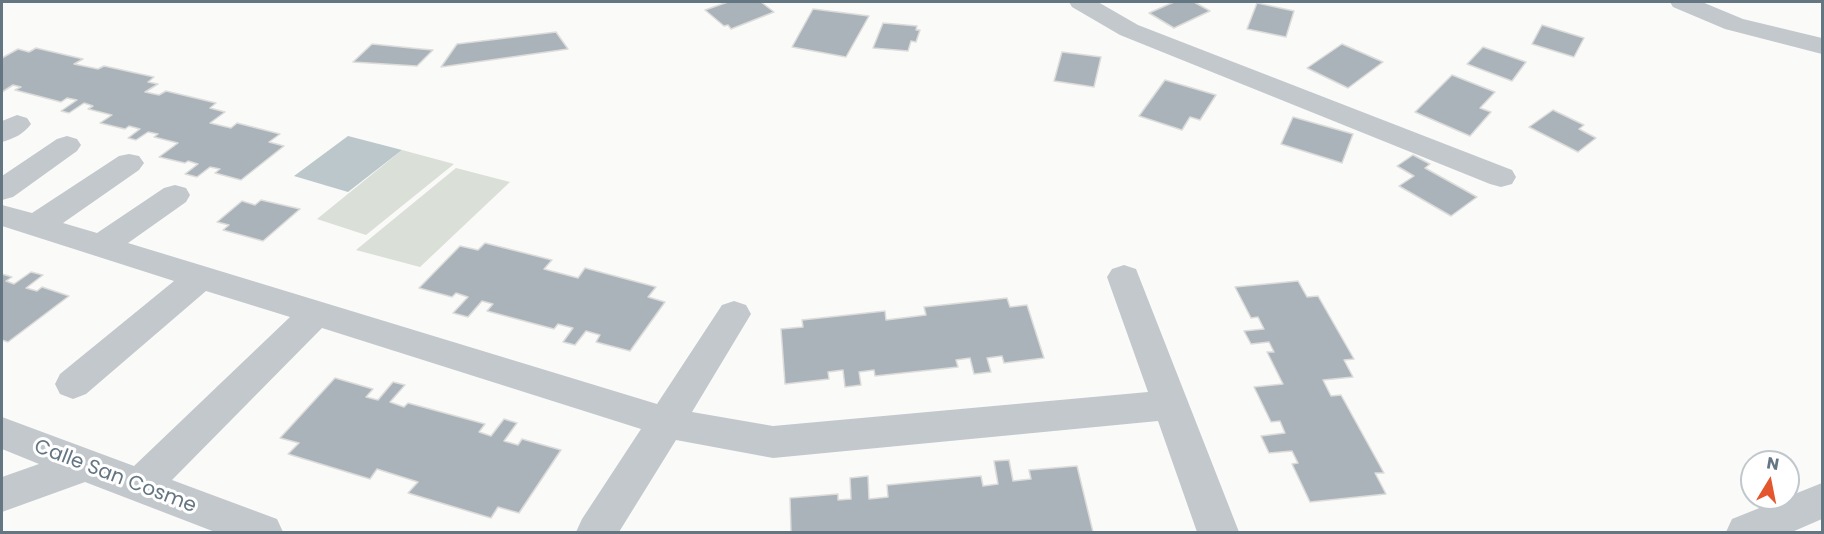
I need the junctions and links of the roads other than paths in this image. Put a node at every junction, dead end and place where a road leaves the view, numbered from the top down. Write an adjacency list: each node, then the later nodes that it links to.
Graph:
1 (1080, 2): 6 (street)
2 (1682, 2): 3 (street)
3 (1822, 46)
4 (67, 145): 7 (street)
5 (129, 163): 10 (street)
6 (1501, 177)
7 (2, 189)
8 (175, 195): 11 (street)
9 (2, 215): 10 (street)
10 (36, 226): 11 (street)
11 (101, 246): 12 (street)
12 (201, 277): 14 (street); 16 (street)
13 (1124, 277): 17 (street)
14 (316, 313): 18 (street); 21 (street)
15 (734, 314): 18 (street)
16 (73, 384)
17 (1170, 405): 18 (street); 26 (street)
18 (667, 422): 25 (street)
19 (2, 433): 20 (street, Calle San Cosme)
20 (85, 465): 21 (street, Calle San Cosme); 22 (street)
21 (140, 486): 24 (street, Calle San Cosme)
22 (2, 494)
23 (1822, 501): 27 (street)
24 (262, 532)
25 (597, 532)
26 (1218, 532)
27 (1747, 532)

